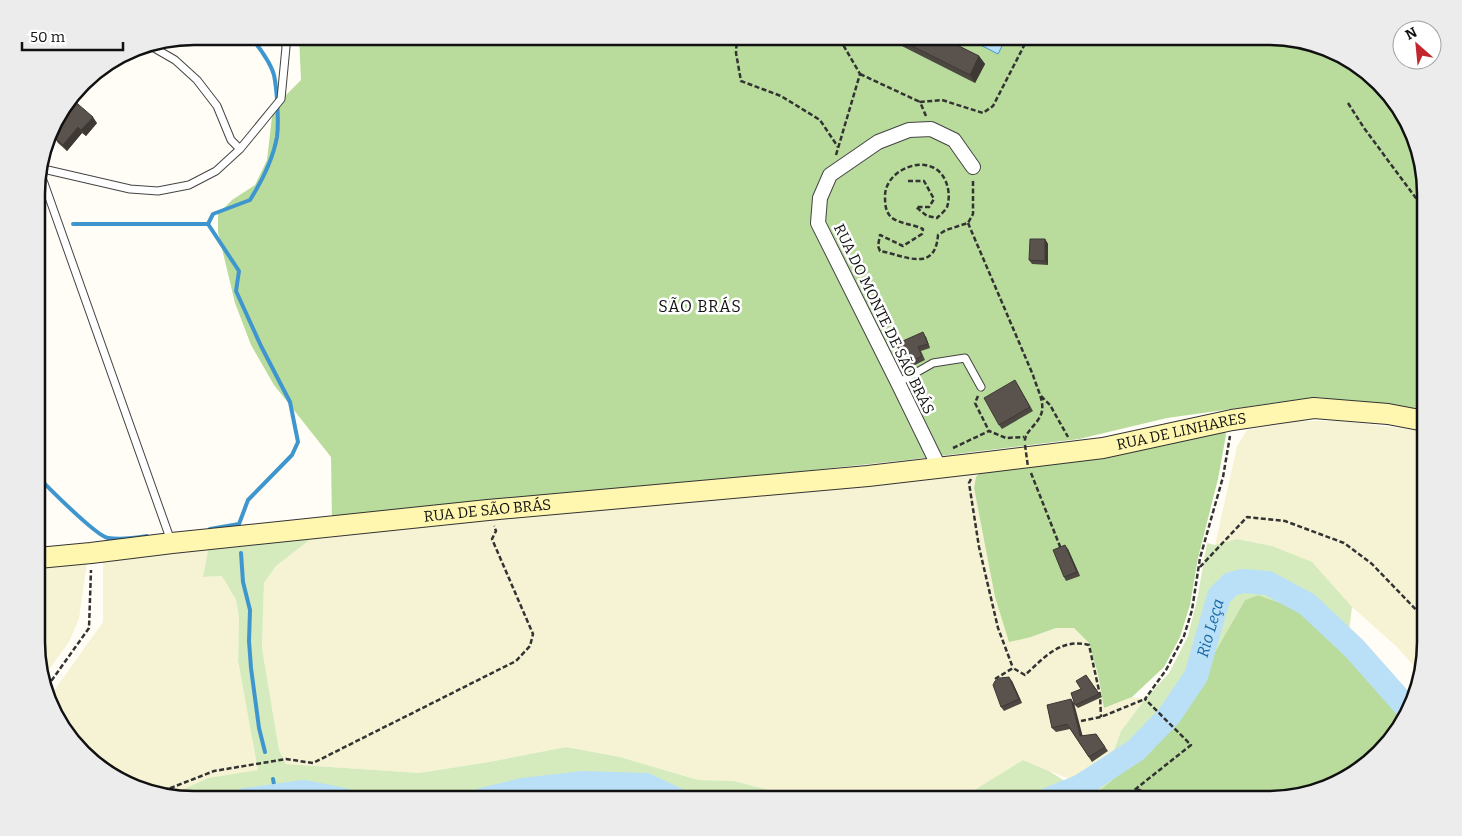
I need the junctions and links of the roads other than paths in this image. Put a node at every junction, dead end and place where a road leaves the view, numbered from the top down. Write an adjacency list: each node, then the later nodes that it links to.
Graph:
1 (285, 45): 3 (lane)
2 (157, 50): 3 (lane)
3 (240, 149): 5 (lane)
4 (973, 167): 7 (street, RUA DO MONTE DE SÃO BRÁS)
5 (47, 170)
6 (45, 186): 11 (lane)
7 (898, 383): 8 (lane); 10 (street, RUA DO MONTE DE SÃO BRÁS)
8 (981, 386)
9 (1417, 419): 10 (main road, RUA DE LINHARES)
10 (938, 467): 11 (main road, RUA DE SÃO BRÁS)
11 (172, 542): 12 (main road, RUA DE SÃO BRÁS)
12 (45, 557)

